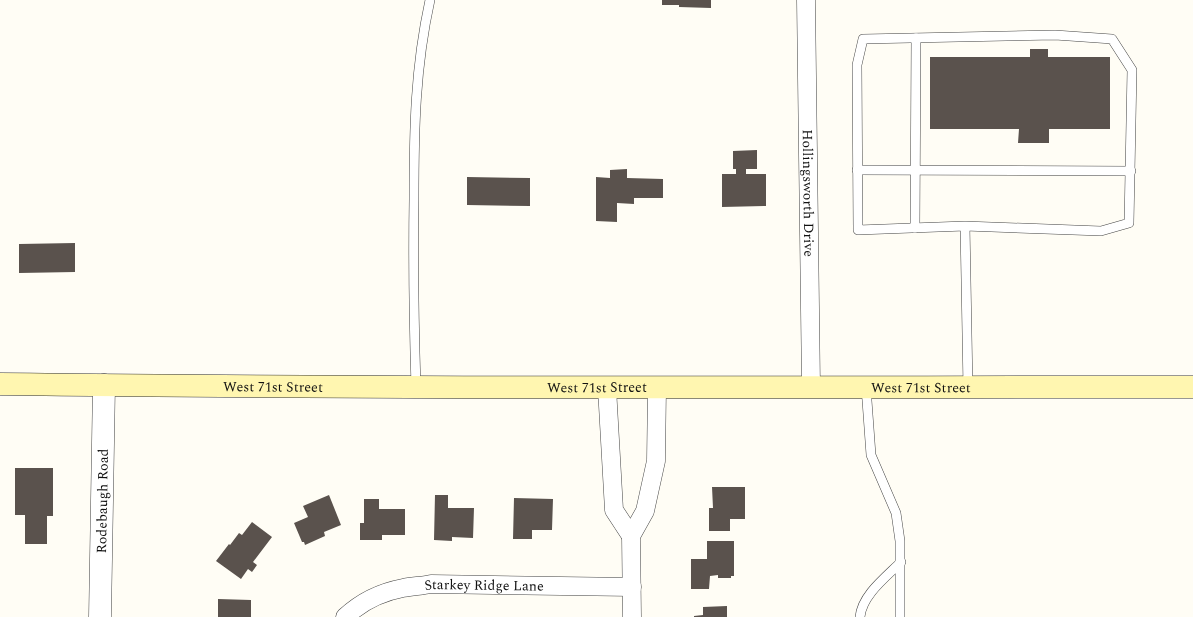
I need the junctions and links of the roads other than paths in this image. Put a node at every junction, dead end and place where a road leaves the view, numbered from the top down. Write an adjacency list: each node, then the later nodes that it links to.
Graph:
1 (430, 0): 12 (lane)
2 (806, 0): 11 (street, Hollingsworth Drive)
3 (916, 38): 4 (lane); 5 (lane); 6 (lane)
4 (857, 170): 5 (lane); 8 (lane)
5 (916, 170): 6 (lane); 8 (lane)
6 (1131, 171): 7 (lane)
7 (965, 226): 8 (lane); 14 (lane)
8 (915, 228)
9 (0, 384): 10 (main road, West 71st Street)
10 (104, 385): 12 (main road, West 71st Street); 21 (street, Rodebaugh Road)
11 (811, 386): 13 (main road, West 71st Street); 17 (main road, West 71st Street)
12 (416, 387): 16 (main road, West 71st Street)
13 (866, 387): 14 (main road, West 71st Street); 19 (lane)
14 (968, 387): 15 (main road, West 71st Street)
15 (1193, 387)
16 (607, 388): 17 (main road, West 71st Street); 18 (street)
17 (657, 388): 18 (street)
18 (631, 536): 20 (street)
19 (900, 562): 24 (lane); 25 (lane)
20 (632, 587): 22 (street, Starkey Ridge Lane); 23 (street)
21 (100, 617)
22 (345, 617)
23 (632, 617)
24 (860, 617)
25 (900, 617)

